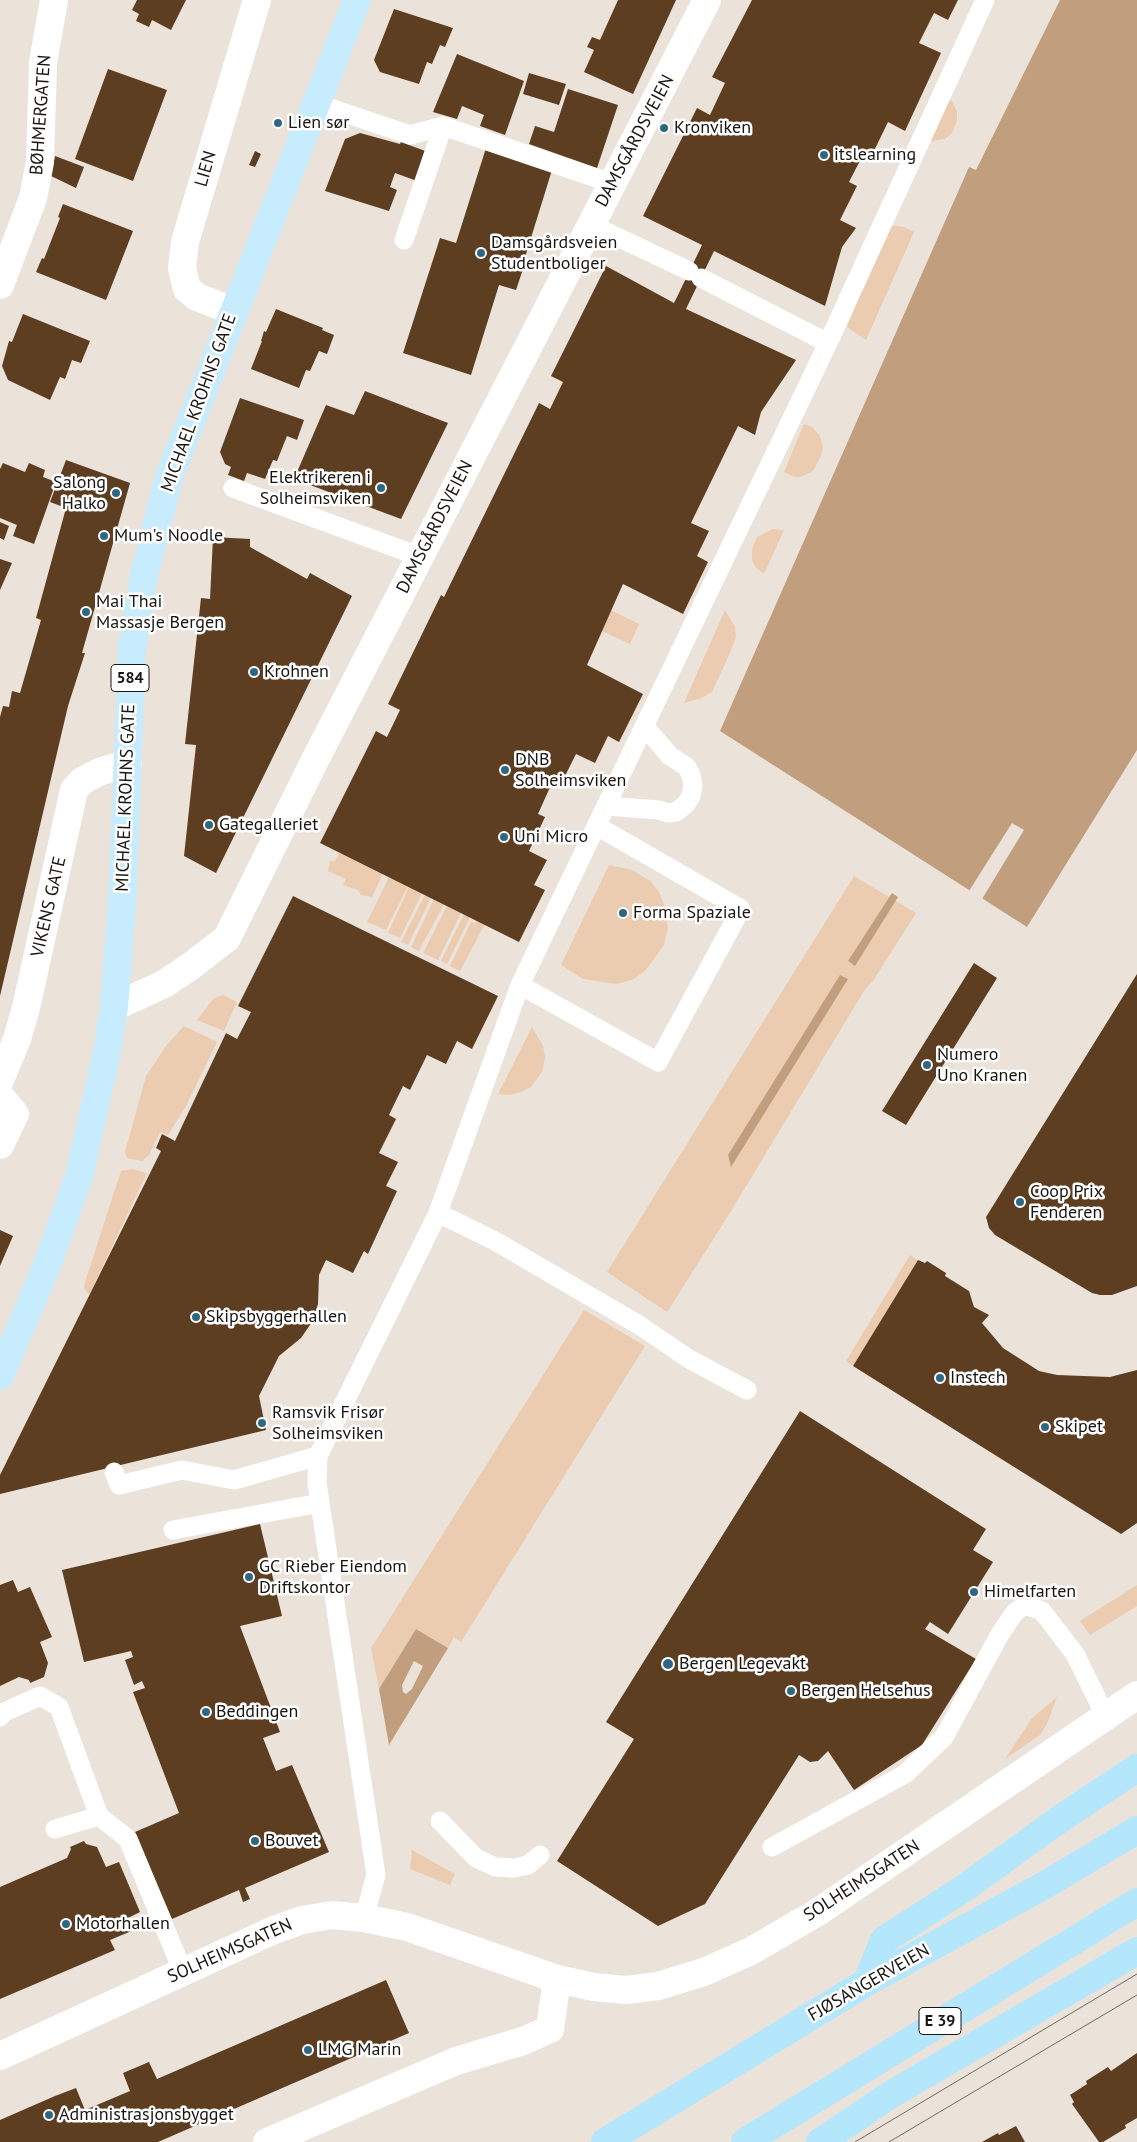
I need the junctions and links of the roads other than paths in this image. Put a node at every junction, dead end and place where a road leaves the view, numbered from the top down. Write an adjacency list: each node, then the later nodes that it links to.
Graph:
1 (54, 0): 11 (street, BØHMERGATEN)
2 (257, 0): 12 (street, LIEN)
3 (357, 0): 6 (main road, MICHAEL KROHNS GATE / 584)
4 (707, 0): 8 (street, DAMSGÅRDSVEIEN)
5 (985, 0): 13 (lane)
6 (315, 103): 7 (lane); 12 (main road, MICHAEL KROHNS GATE / 584)
7 (444, 126): 8 (lane); 10 (lane)
8 (614, 184): 9 (street, DAMSGÅRDSVEIEN)
9 (590, 224): 13 (lane); 21 (street, DAMSGÅRDSVEIEN)
10 (404, 240)
11 (0, 285)
12 (233, 311): 17 (main road, MICHAEL KROHNS GATE / 584)
13 (828, 343): 16 (lane)
14 (233, 488): 15 (lane)
15 (413, 554)
16 (645, 726): 18 (lane); 18 (lane)
17 (128, 763): 21 (main road, MICHAEL KROHNS GATE / 584); 22 (street, VIKENS GATE)
18 (606, 806): 19 (lane)
19 (597, 826): 20 (lane); 20 (lane)
20 (520, 985): 25 (lane)
21 (114, 1008): 26 (main road, MICHAEL KROHNS GATE / 584)
22 (0, 1080)
23 (0, 1096): 24 (street)
24 (0, 1145)
25 (438, 1213): 27 (lane); 28 (lane)
26 (0, 1376)
27 (748, 1390)
28 (318, 1456): 29 (lane); 30 (lane)
29 (114, 1472)
30 (320, 1502): 31 (lane); 43 (lane)
31 (172, 1530)
32 (1137, 1696): 34 (street, SOLHEIMSGATEN)
33 (0, 1717): 36 (lane)
34 (1106, 1717): 40 (lane); 46 (street, SOLHEIMSGATEN)
35 (1137, 1768): 47 (highway)
36 (98, 1816): 38 (lane); 45 (lane)
37 (440, 1821): 41 (lane)
38 (54, 1829)
39 (1137, 1830): 47 (highway, FJØSANGERVEIEN)
40 (772, 1847)
41 (540, 1855)
42 (1137, 1902): 51 (highway, E 39)
43 (364, 1918): 45 (street, SOLHEIMSGATEN); 46 (street, SOLHEIMSGATEN)
44 (1137, 1951): 52 (highway, E 39)
45 (183, 1972): 48 (street, SOLHEIMSGATEN)
46 (557, 1979): 49 (street)
47 (867, 1982): 50 (highway, FJØSANGERVEIEN)
48 (0, 2056)
49 (267, 2142)
50 (605, 2142)
51 (745, 2142)
52 (820, 2142)

